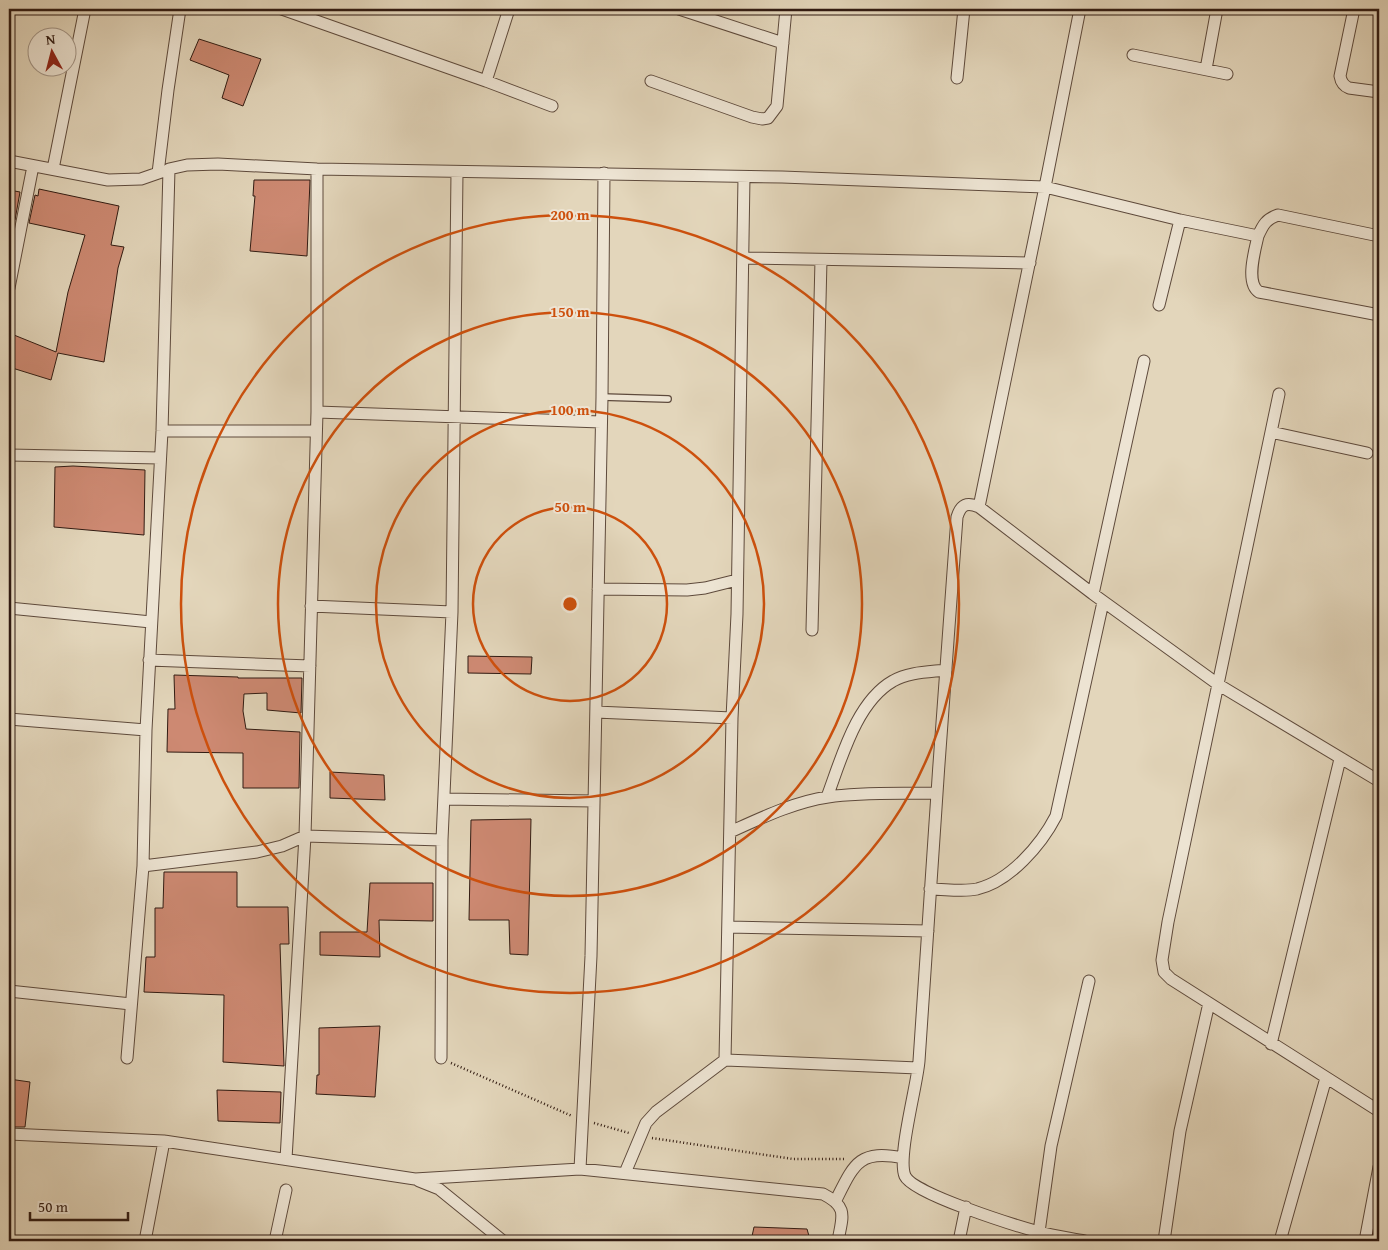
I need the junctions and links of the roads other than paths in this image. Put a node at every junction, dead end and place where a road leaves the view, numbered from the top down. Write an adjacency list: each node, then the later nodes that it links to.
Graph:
1 (85, 9): 22 (street)
2 (180, 9): 24 (street)
3 (282, 9): 16 (street)
4 (509, 9): 16 (street)
5 (679, 9): 11 (street)
6 (786, 9): 11 (street)
7 (964, 9): 15 (street)
8 (1080, 9): 28 (street)
9 (1217, 9): 13 (street)
10 (1354, 9): 18 (street)
11 (783, 43): 17 (street)
12 (1133, 55): 13 (street)
13 (1206, 69): 14 (street)
14 (1227, 74)
15 (957, 78)
16 (486, 81): 19 (street)
17 (651, 81)
18 (1379, 92)
19 (552, 106)
20 (9, 161): 21 (street)
21 (33, 166): 22 (street); 35 (street)
22 (53, 169): 24 (street)
23 (318, 169): 24 (street); 25 (street); 42 (street)
24 (164, 171): 45 (street)
25 (457, 172): 26 (street); 43 (street)
26 (604, 173): 27 (street); 40 (street)
27 (744, 177): 28 (street); 32 (street)
28 (1045, 187): 29 (street); 34 (street)
29 (1180, 220): 30 (street); 36 (street)
30 (1258, 236): 31 (street); 37 (street)
31 (1379, 236)
32 (743, 258): 33 (street); 52 (street)
33 (821, 260): 34 (street); 60 (street)
34 (1030, 263): 51 (street)
35 (9, 288)
36 (1159, 305)
37 (1379, 315)
38 (1144, 361): 54 (street)
39 (1279, 394): 47 (street)
40 (602, 397): 41 (lane); 44 (street)
41 (668, 399)
42 (317, 412): 43 (street); 46 (street)
43 (454, 418): 44 (street); 58 (street)
44 (601, 422): 53 (street)
45 (162, 431): 46 (street); 50 (street)
46 (316, 431): 56 (street)
47 (1271, 432): 48 (street); 64 (street)
48 (1367, 453)
49 (9, 455): 50 (street)
50 (160, 458): 59 (street)
51 (979, 507): 54 (street); 63 (street)
52 (737, 580): 53 (street); 66 (street)
53 (598, 589): 65 (street)
54 (1093, 594): 55 (street)
55 (1103, 602): 64 (street); 79 (street)
56 (311, 606): 58 (street); 62 (street)
57 (9, 608): 59 (street)
58 (452, 612): 73 (street)
59 (150, 622): 61 (street)
60 (812, 630)
61 (149, 660): 62 (street); 68 (street)
62 (310, 666): 76 (street)
63 (946, 670): 71 (street); 72 (street)
64 (1219, 685): 69 (street); 84 (street)
65 (596, 712): 66 (street); 74 (street)
66 (732, 718): 75 (street)
67 (9, 719): 68 (street)
68 (146, 730): 78 (street)
69 (1340, 759): 70 (street); 86 (street)
70 (1379, 781)
71 (936, 793): 72 (street); 79 (street)
72 (827, 797): 75 (street)
73 (444, 799): 74 (street); 77 (street)
74 (594, 802): 98 (street)
75 (730, 832): 80 (street)
76 (304, 836): 77 (street); 78 (street); 96 (street)
77 (442, 840): 88 (street)
78 (143, 866): 85 (street)
79 (930, 889): 81 (street)
80 (728, 927): 81 (street); 89 (street)
81 (928, 931): 90 (street)
82 (1088, 981): 104 (street)
83 (9, 991): 85 (street)
84 (1208, 1003): 86 (street); 111 (street)
85 (131, 1004): 87 (street)
86 (1272, 1044): 91 (street)
87 (127, 1058)
88 (441, 1058)
89 (725, 1060): 90 (street); 99 (street)
90 (918, 1068): 95 (street)
91 (1326, 1078): 92 (street); 112 (street)
92 (1379, 1111)
93 (9, 1134): 94 (street)
94 (164, 1141): 96 (street); 105 (street)
95 (903, 1158): 102 (street); 103 (street)
96 (286, 1159): 100 (street)
97 (1379, 1167): 113 (street)
98 (580, 1169): 99 (street); 100 (street)
99 (624, 1173): 102 (street)
100 (415, 1179): 107 (street)
101 (286, 1190): 106 (street)
102 (836, 1200): 108 (street)
103 (966, 1207): 104 (street); 109 (street)
104 (1038, 1237): 110 (street)
105 (145, 1241)
106 (275, 1241)
107 (503, 1241)
108 (838, 1241)
109 (959, 1241)
110 (1085, 1241)
111 (1164, 1241)
112 (1280, 1241)
113 (1365, 1241)

